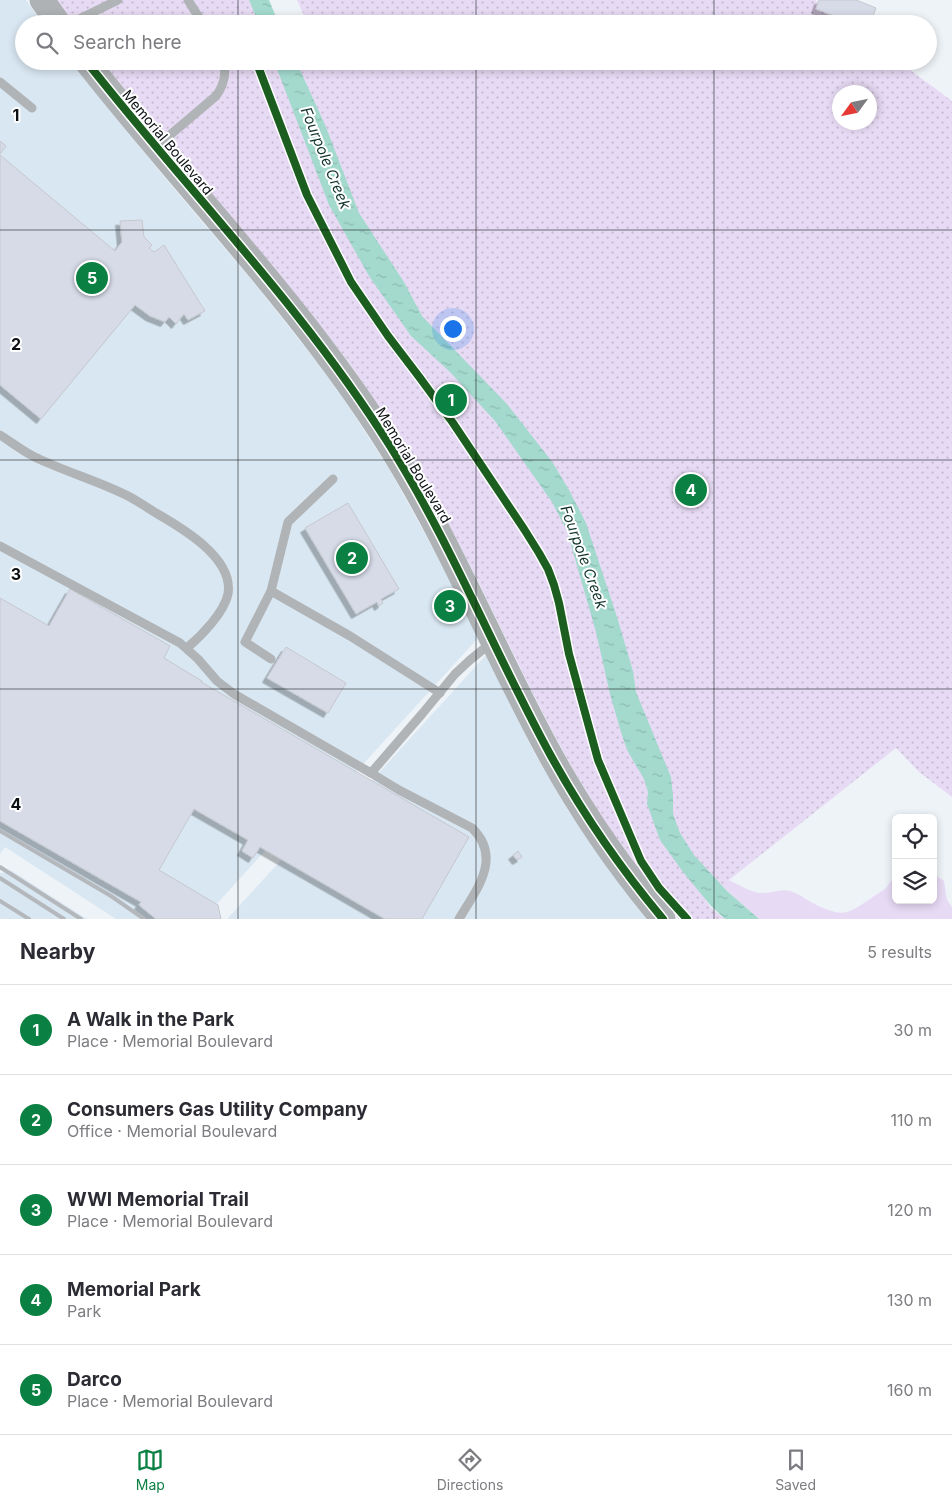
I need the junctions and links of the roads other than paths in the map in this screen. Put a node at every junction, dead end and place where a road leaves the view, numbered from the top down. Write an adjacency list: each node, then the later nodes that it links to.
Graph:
1 (42, 0): 4 (street)
2 (118, 0): 5 (lane)
3 (188, 0): 6 (lane)
4 (53, 15)
5 (87, 15)
6 (197, 15)
7 (93, 70): 11 (street, Memorial Boulevard)
8 (224, 70): 11 (lane)
9 (0, 82): 10 (lane)
10 (32, 108)
11 (156, 147): 16 (street, Memorial Boulevard)
12 (0, 435): 17 (lane)
13 (333, 479): 15 (lane)
14 (0, 546): 17 (lane)
15 (271, 591): 18 (lane); 19 (lane)
16 (494, 642): 19 (lane); 22 (street, Memorial Boulevard)
17 (186, 648): 20 (lane)
18 (270, 659)
19 (440, 693): 20 (lane)
20 (371, 772): 21 (lane)
21 (459, 919)
22 (663, 919)

